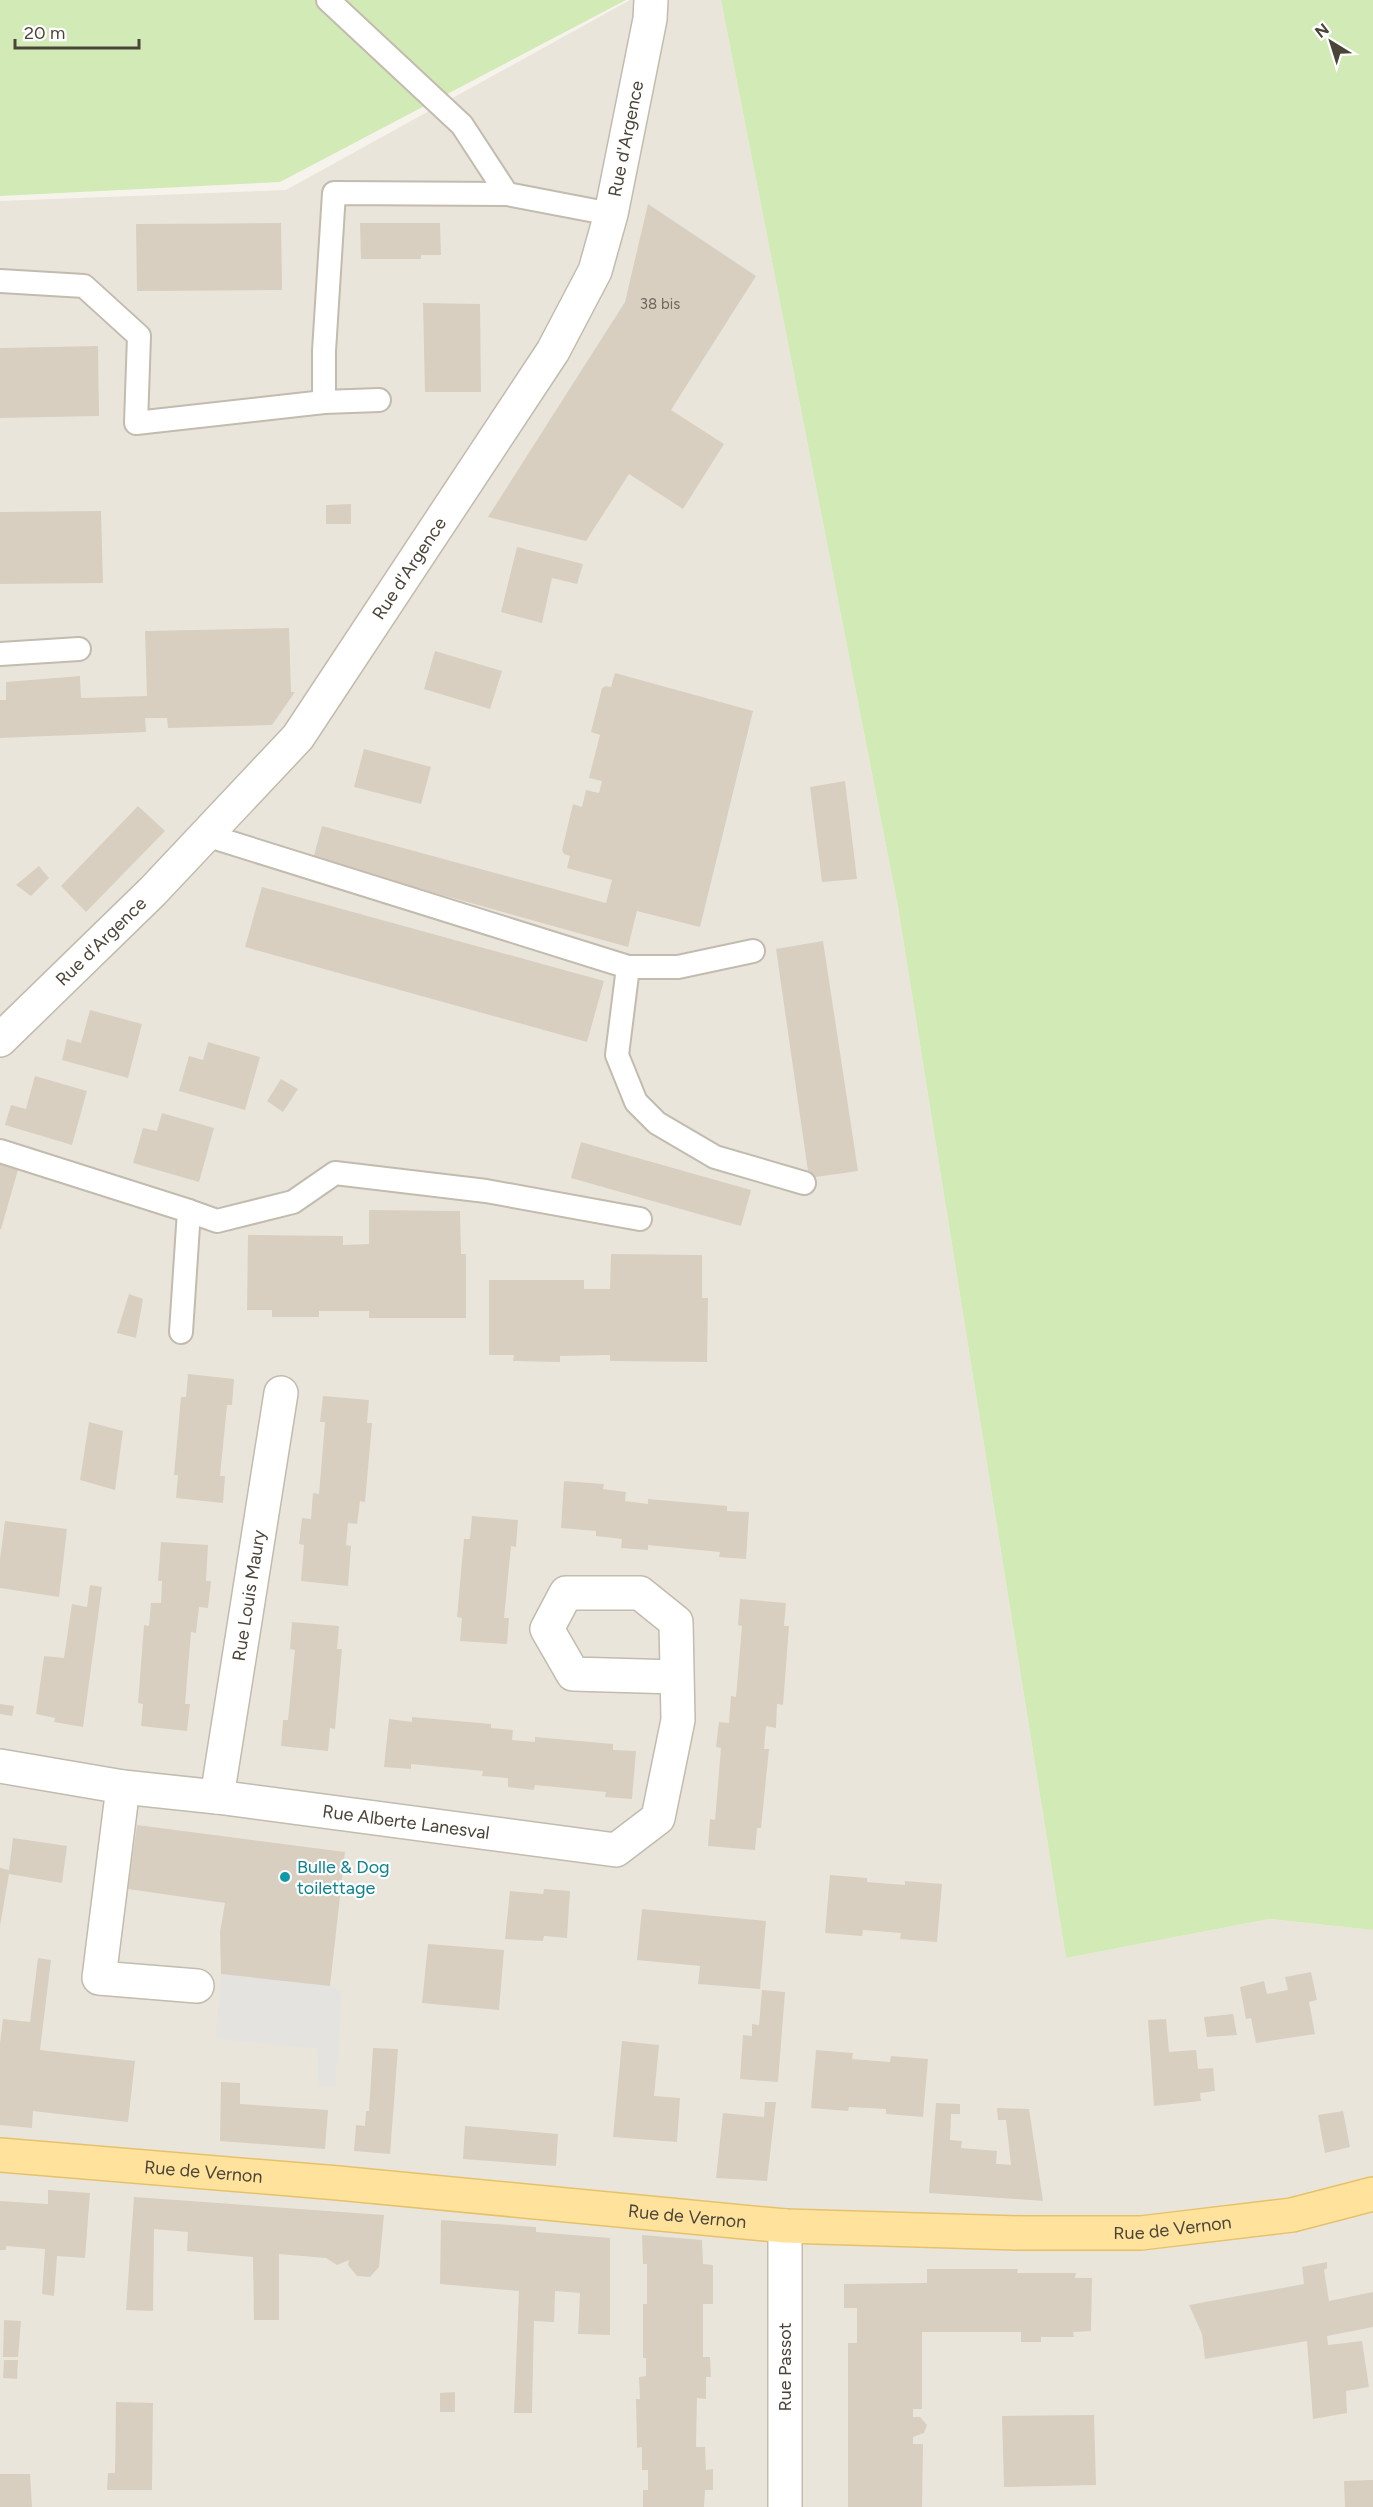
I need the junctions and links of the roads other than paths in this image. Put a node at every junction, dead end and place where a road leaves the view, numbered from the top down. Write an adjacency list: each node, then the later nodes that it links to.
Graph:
1 (328, 0): 3 (lane)
2 (651, 0): 4 (street, Rue d'Argence)
3 (507, 194): 4 (lane); 7 (lane)
4 (611, 214): 10 (street, Rue d'Argence)
5 (0, 281): 7 (lane)
6 (379, 400): 7 (lane)
7 (324, 402)
8 (79, 649): 9 (lane)
9 (0, 654)
10 (206, 835): 12 (lane); 13 (street, Rue d'Argence)
11 (753, 951): 12 (lane)
12 (628, 967): 15 (lane)
13 (0, 1040)
14 (0, 1151): 16 (lane)
15 (804, 1183)
16 (189, 1211): 17 (lane); 18 (lane)
17 (640, 1219)
18 (181, 1332)
19 (281, 1393): 23 (street, Rue Louis Maury)
20 (676, 1677): 23 (street, Rue Alberte Lanesval)
21 (0, 1766): 22 (street, Rue Alberte Lanesval)
22 (123, 1787): 23 (street, Rue Alberte Lanesval); 24 (street)
23 (218, 1797)
24 (197, 1986)
25 (0, 2155): 27 (main road, Rue de Vernon)
26 (1373, 2194): 27 (main road, Rue de Vernon)
27 (785, 2226): 28 (street, Rue Passot)
28 (785, 2507)

